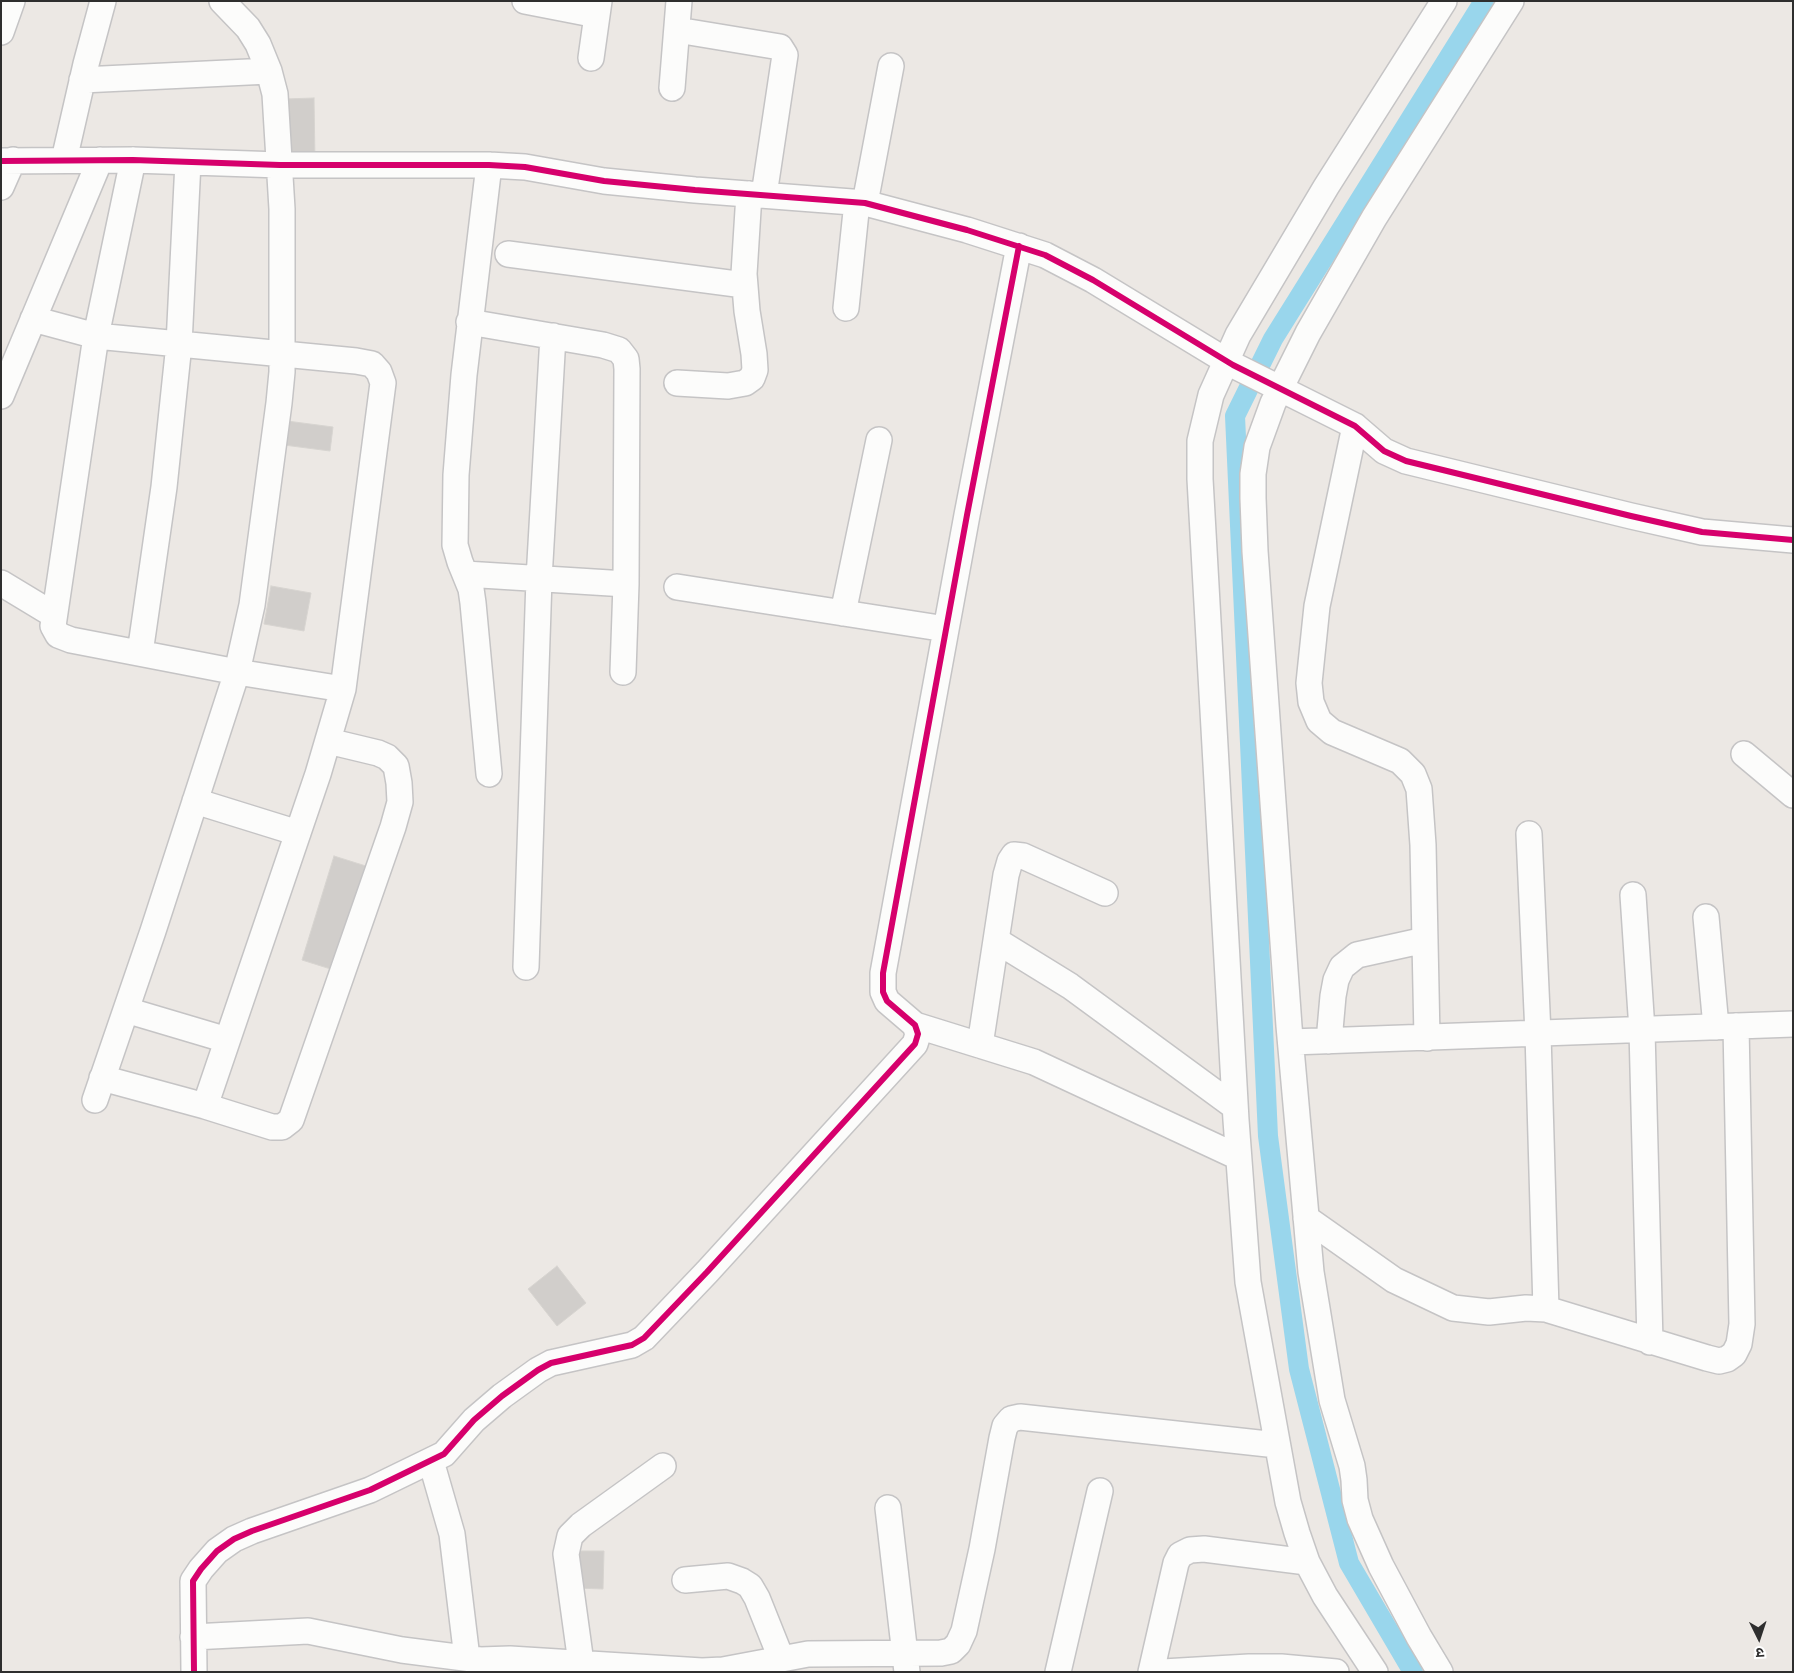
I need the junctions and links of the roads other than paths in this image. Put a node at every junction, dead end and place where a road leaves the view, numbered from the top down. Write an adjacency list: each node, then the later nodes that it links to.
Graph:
1 (12, 1): 10 (street)
2 (103, 1): 14 (street)
3 (222, 1): 13 (street)
4 (526, 1): 8 (street)
5 (679, 1): 9 (street)
6 (1444, 1): 36 (street)
7 (1511, 1): 38 (street)
8 (598, 8): 11 (street)
9 (677, 30): 15 (street); 24 (street)
10 (1, 32)
11 (591, 58)
12 (892, 66): 25 (street)
13 (269, 71): 14 (street); 22 (street)
14 (82, 80): 16 (street)
15 (672, 88)
16 (64, 160): 17 (street); 19 (street)
17 (100, 160): 18 (street); 30 (street)
18 (133, 160): 20 (street); 32 (street)
19 (7, 161): 23 (street)
20 (188, 162): 22 (street); 34 (street)
21 (488, 164): 22 (street); 24 (street); 31 (street)
22 (280, 165): 35 (street)
23 (1, 187)
24 (757, 195): 25 (street); 28 (street)
25 (861, 202): 26 (street); 29 (street)
26 (1019, 246): 36 (street); 50 (street)
27 (508, 254): 28 (street)
28 (744, 285): 37 (street)
29 (846, 308)
30 (34, 319): 32 (street); 39 (street)
31 (470, 322): 33 (street); 43 (street)
32 (96, 336): 34 (street); 49 (street)
33 (553, 336): 44 (street); 46 (street)
34 (179, 344): 35 (street); 51 (street)
35 (282, 354): 52 (street); 54 (street)
36 (1230, 363): 38 (street); 80 (street)
37 (677, 383)
38 (1275, 386): 40 (street); 77 (street)
39 (1, 396)
40 (1355, 426): 42 (street); 65 (street)
41 (879, 440): 48 (street)
42 (1793, 540)
43 (465, 574): 44 (street); 57 (street)
44 (539, 579): 46 (street); 67 (street)
45 (1, 583): 49 (street)
46 (626, 584): 53 (street)
47 (677, 587): 48 (street)
48 (843, 613): 50 (street)
49 (54, 615): 51 (street)
50 (946, 629): 70 (street)
51 (140, 653): 52 (street)
52 (237, 672): 54 (street); 59 (street)
53 (623, 672)
54 (343, 689): 55 (street)
55 (328, 740): 60 (street); 79 (street)
56 (1744, 754): 58 (street)
57 (489, 774)
58 (1793, 795)
59 (195, 801): 60 (street); 68 (street)
60 (298, 833): 75 (street)
61 (1529, 834): 73 (street)
62 (1105, 893): 66 (street)
63 (1633, 895): 72 (street)
64 (1706, 917): 71 (street)
65 (1425, 940): 74 (street); 76 (street)
66 (997, 941): 78 (street); 80 (street)
67 (526, 967)
68 (126, 1010): 75 (street); 79 (street)
69 (1793, 1024): 71 (street)
70 (915, 1025): 78 (street); 86 (street)
71 (1726, 1027): 72 (street); 84 (street)
72 (1642, 1030): 73 (street); 84 (street)
73 (1538, 1034): 74 (street); 83 (street)
74 (1427, 1038): 76 (street)
75 (227, 1040): 79 (street)
76 (1329, 1041): 77 (street)
77 (1291, 1042): 82 (street)
78 (980, 1045): 81 (street)
79 (205, 1106)
80 (1235, 1107): 81 (street)
81 (1238, 1156): 85 (street)
82 (1306, 1218): 83 (street); 103 (street)
83 (1546, 1309): 84 (street)
84 (1650, 1342)
85 (1277, 1445): 90 (street); 96 (street)
86 (431, 1461): 92 (street); 93 (street)
87 (663, 1466): 95 (street)
88 (1100, 1491): 98 (street)
89 (888, 1508): 96 (street)
90 (1307, 1562): 99 (street); 102 (street)
91 (685, 1580): 94 (street)
92 (193, 1637): 93 (street); 97 (street)
93 (467, 1658): 95 (street)
94 (781, 1658): 95 (street); 96 (street)
95 (581, 1663)
96 (906, 1663)
97 (194, 1672)
98 (1058, 1672)
99 (1151, 1672)
100 (1163, 1672): 101 (street)
101 (1336, 1672)
102 (1374, 1672)
103 (1440, 1672)

